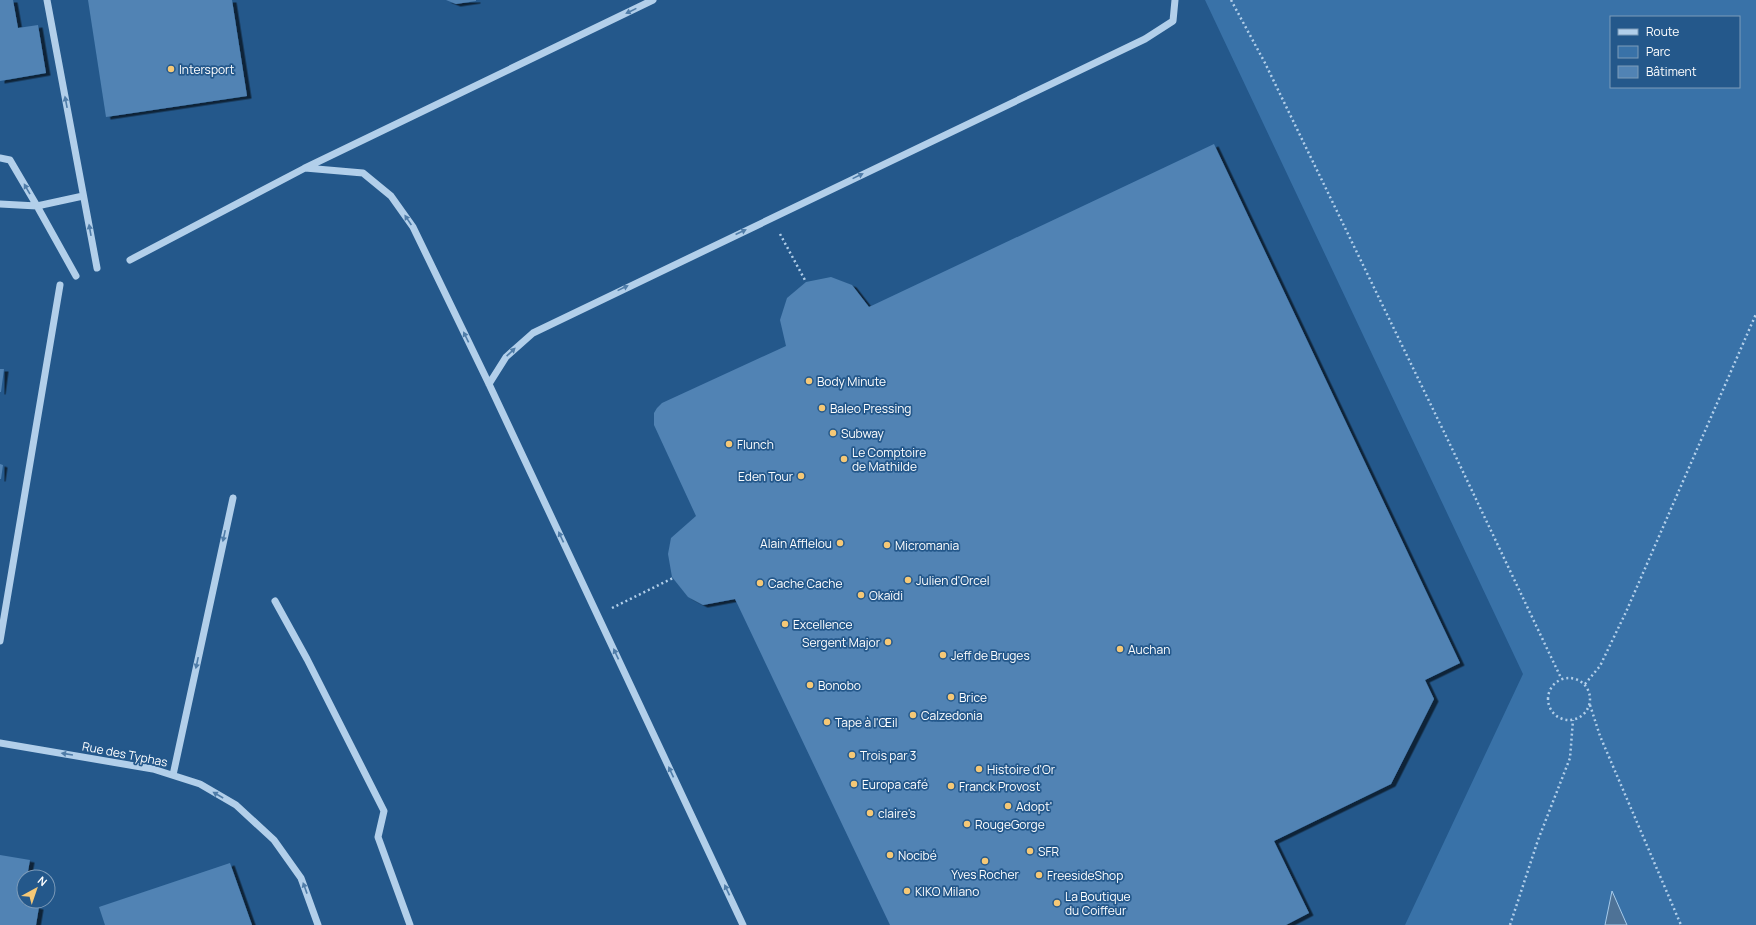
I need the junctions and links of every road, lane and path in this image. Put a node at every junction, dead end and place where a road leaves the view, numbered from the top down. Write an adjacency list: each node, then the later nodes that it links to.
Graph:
1 (46, 0): 7 (lane, one-way to 1)
2 (653, 0): 6 (lane, one-way to 6)
3 (1175, 0): 10 (lane, one-way to 3)
4 (1231, 0): 23 (path)
5 (0, 158): 9 (lane, one-way to 5)
6 (305, 168): 11 (lane); 17 (lane, one-way to 6)
7 (83, 196): 9 (lane); 12 (lane, one-way to 7)
8 (0, 204): 9 (lane)
9 (36, 206): 13 (lane)
10 (771, 218): 14 (path); 17 (lane, one-way to 10)
11 (130, 260)
12 (97, 268)
13 (76, 276)
14 (806, 282)
15 (60, 285): 22 (lane)
16 (1756, 314): 24 (path)
17 (489, 384): 21 (lane, one-way to 17)
18 (232, 498): 28 (lane, one-way to 28)
19 (673, 578): 21 (path)
20 (275, 601): 30 (lane)
21 (598, 616): 31 (lane, one-way to 21)
22 (0, 641)
23 (1560, 678): 24 (path); 26 (path)
24 (1585, 684): 25 (path)
25 (1590, 705): 26 (path); 33 (path)
26 (1574, 720): 32 (path)
27 (0, 743): 28 (lane, Rue des Typhas, one-way to 27)
28 (173, 775): 29 (lane, Rue des Typhas, one-way to 28)
29 (318, 925)
30 (410, 925)
31 (743, 925)
32 (1510, 925)
33 (1681, 925)

